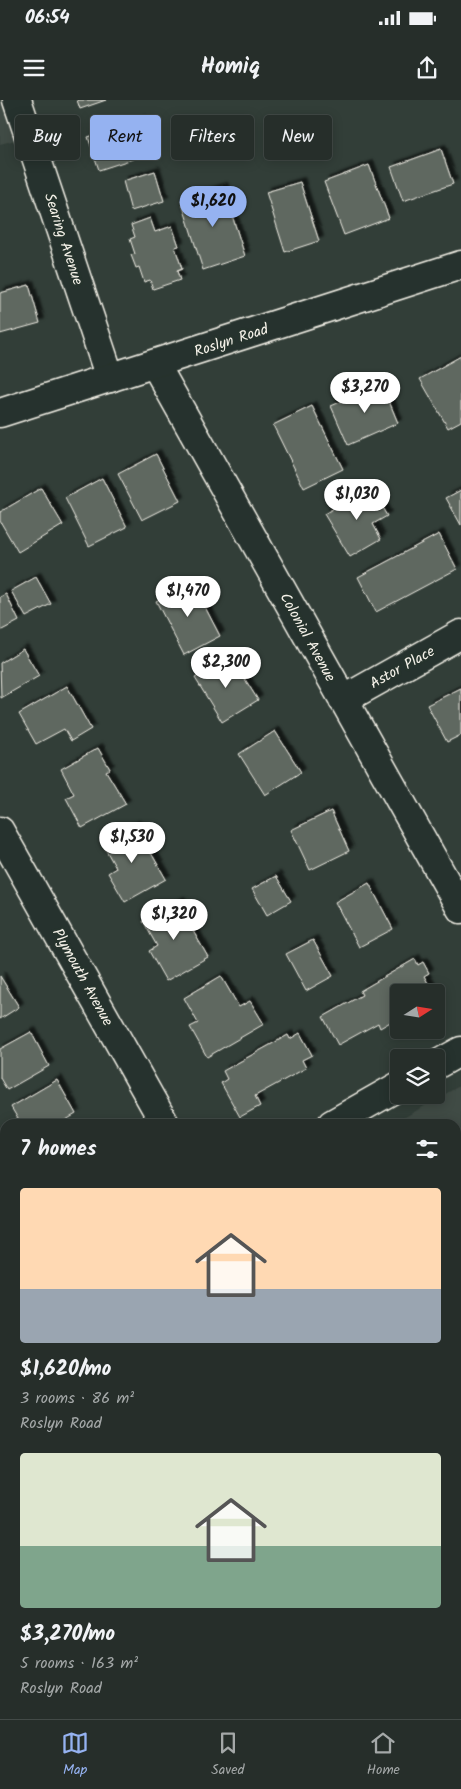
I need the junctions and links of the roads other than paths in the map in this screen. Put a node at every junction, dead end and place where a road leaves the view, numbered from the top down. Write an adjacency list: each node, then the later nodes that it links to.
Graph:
1 (17, 100): 4 (street, Searing Avenue)
2 (461, 265): 3 (street, Roslyn Road)
3 (154, 364): 4 (street, Roslyn Road); 7 (street, Colonial Avenue)
4 (110, 378): 5 (street, Roslyn Road)
5 (0, 414)
6 (461, 634): 7 (street, Astor Place)
7 (343, 700): 9 (street, Colonial Avenue)
8 (0, 831): 13 (street, Plymouth Avenue)
9 (461, 909)
10 (461, 1052): 11 (street)
11 (445, 1060)
12 (390, 1091): 14 (street)
13 (162, 1119)
14 (341, 1119)

